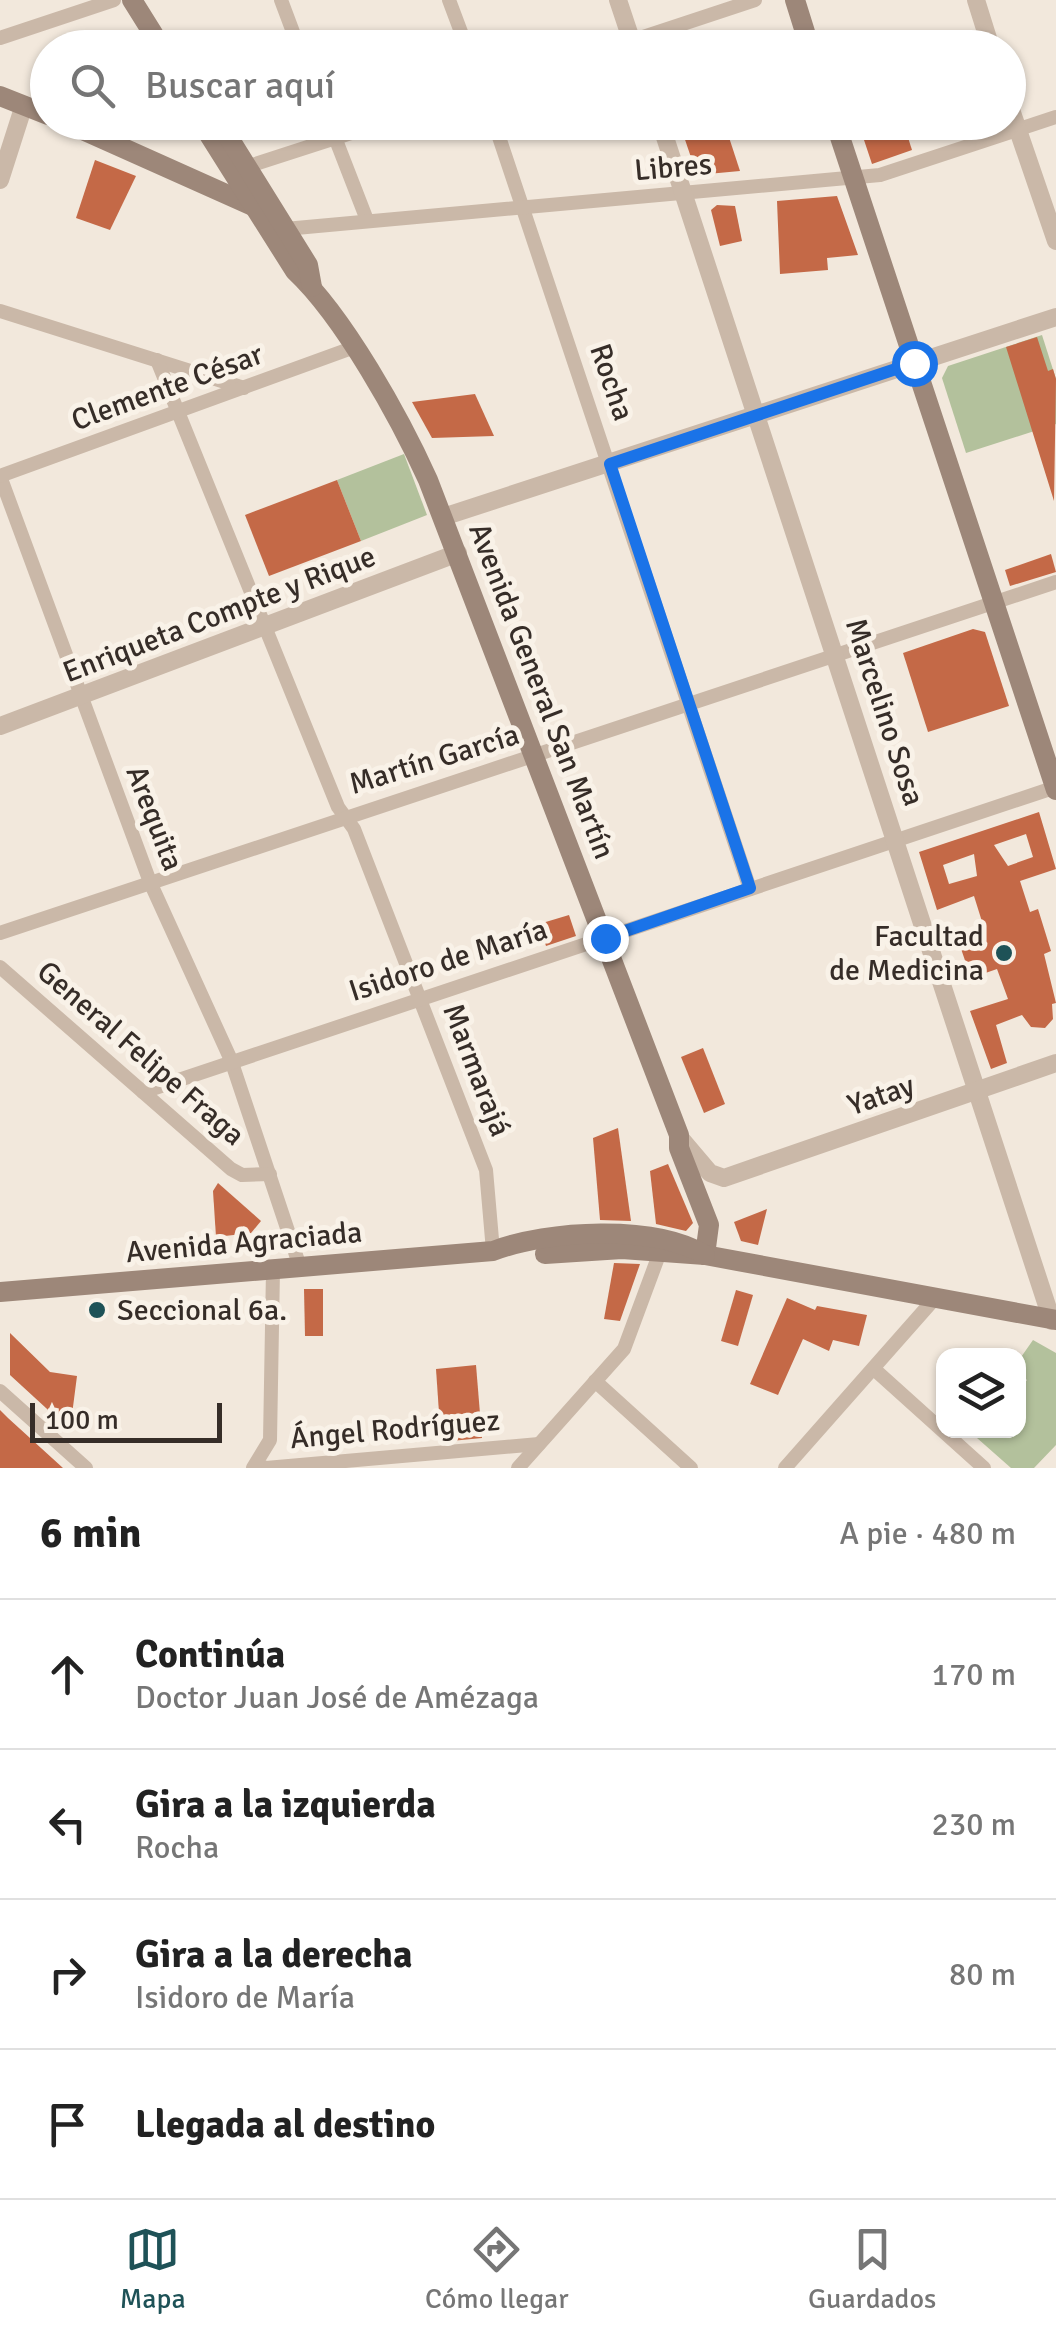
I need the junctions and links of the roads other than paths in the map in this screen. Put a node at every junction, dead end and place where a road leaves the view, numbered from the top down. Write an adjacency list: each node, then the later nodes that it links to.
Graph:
1 (114, 0): 16 (street)
2 (132, 0): 9 (main road)
3 (281, 0): 10 (street)
4 (449, 0): 11 (street)
5 (618, 0): 12 (street)
6 (755, 0): 13 (street)
7 (795, 0): 14 (main road)
8 (976, 0): 15 (street)
9 (151, 30)
10 (293, 30)
11 (460, 30)
12 (628, 30)
13 (672, 30)
14 (804, 30)
15 (985, 30)
16 (0, 38)
17 (0, 96): 18 (main road)
18 (24, 105): 19 (main road); 35 (street)
19 (30, 108)
20 (1056, 117): 21 (street, Libres)
21 (1026, 127)
22 (108, 140): 32 (main road)
23 (216, 140): 33 (main road, Avenida General San Martín)
24 (227, 140): 33 (main road, Avenida General San Martín)
25 (332, 140): 33 (street)
26 (335, 140): 39 (street)
27 (500, 140): 38 (street, Rocha)
28 (666, 140): 36 (street, Marcelino Sosa)
29 (841, 140): 34 (main road)
30 (987, 140): 34 (street, Libres)
31 (1021, 140): 41 (street)
32 (189, 174): 33 (main road); 37 (main road)
33 (245, 175): 37 (main road, Avenida General San Martín); 40 (main road, Avenida General San Martín)
34 (853, 178): 36 (street, Libres); 47 (main road)
35 (0, 180)
36 (685, 194): 38 (street, Libres); 50 (street, Marcelino Sosa)
37 (254, 206): 42 (main road, Avenida General San Martín)
38 (524, 206): 39 (street, Libres); 51 (street, Rocha)
39 (367, 220): 40 (street, Libres)
40 (285, 229): 42 (main road, Avenida General San Martín)
41 (1056, 241)
42 (312, 288): 45 (main road, Avenida General San Martín)
43 (0, 311): 46 (street)
44 (1056, 317): 47 (street)
45 (352, 348): 48 (street, Clemente César); 53 (main road, Avenida General San Martín)
46 (156, 360): 48 (street); 49 (street, Marmarajá)
47 (914, 363): 50 (street); 56 (main road)
48 (245, 388): 49 (street, Clemente César)
49 (178, 412): 52 (street, Clemente César); 57 (street, Marmarajá)
50 (756, 413): 51 (street); 58 (street, Marcelino Sosa)
51 (610, 464): 53 (street); 60 (street, Rocha)
52 (0, 476): 59 (street, Arequita)
53 (442, 517): 54 (main road, Avenida General San Martín)
54 (458, 553): 57 (street, Enriqueta Compte y Rique); 62 (main road, Avenida General San Martín)
55 (1056, 582): 56 (street, Martín García)
56 (994, 603): 58 (street, Martín García); 63 (main road)
57 (264, 626): 59 (street, Enriqueta Compte y Rique); 64 (street, Marmarajá)
58 (837, 655): 60 (street, Martín García); 65 (street, Marcelino Sosa)
59 (80, 695): 61 (street, Enriqueta Compte y Rique); 66 (street, Arequita)
60 (690, 704): 62 (street, Martín García); 67 (street, Rocha)
61 (0, 726)
62 (536, 756): 64 (street, Martín García); 69 (main road, Avenida General San Martín)
63 (1056, 788): 65 (street, Isidoro de María)
64 (344, 816): 66 (street, Martín García); 71 (street, Marmarajá)
65 (898, 842): 67 (street, Isidoro de María); 74 (street, Marcelino Sosa)
66 (150, 882): 68 (street, Martín García); 72 (street, Arequita)
67 (750, 888): 69 (street, Isidoro de María)
68 (0, 933)
69 (605, 938): 71 (street, Isidoro de María); 76 (main road, Avenida General San Martín)
70 (0, 966): 75 (street, General Felipe Fraga)
71 (419, 998): 72 (street, Isidoro de María); 80 (street, Marmarajá)
72 (231, 1060): 75 (street, Isidoro de María); 77 (street, Arequita)
73 (1056, 1063): 74 (street, Yatay)
74 (978, 1090): 78 (street, Yatay); 87 (street, Marcelino Sosa)
75 (142, 1092): 77 (street, General Felipe Fraga)
76 (679, 1135): 78 (street, Avenida General San Martín); 79 (main road, Avenida General San Martín)
77 (270, 1174): 83 (street)
78 (717, 1175): 79 (street)
79 (703, 1207): 82 (main road, Avenida General San Martín)
80 (493, 1251): 81 (main road, Avenida Agraciada); 82 (main road, Avenida Agraciada); 83 (main road, Avenida Agraciada)
81 (660, 1252): 82 (main road, Avenida Agraciada); 89 (street)
82 (706, 1256): 86 (main road, Avenida Agraciada)
83 (300, 1268): 84 (main road, Avenida Agraciada)
84 (273, 1270): 85 (main road, Avenida Agraciada); 93 (street)
85 (0, 1292)
86 (936, 1297): 87 (main road, Avenida Agraciada); 88 (street)
87 (1055, 1322)
88 (874, 1369): 97 (street); 98 (street)
89 (595, 1381): 91 (street); 96 (street)
90 (0, 1391): 94 (street)
91 (539, 1444): 92 (street, Ángel Rodríguez); 95 (street)
92 (379, 1463): 93 (street, Ángel Rodríguez)
93 (255, 1466)
94 (86, 1468)
95 (518, 1468)
96 (691, 1468)
97 (785, 1468)
98 (984, 1468)

